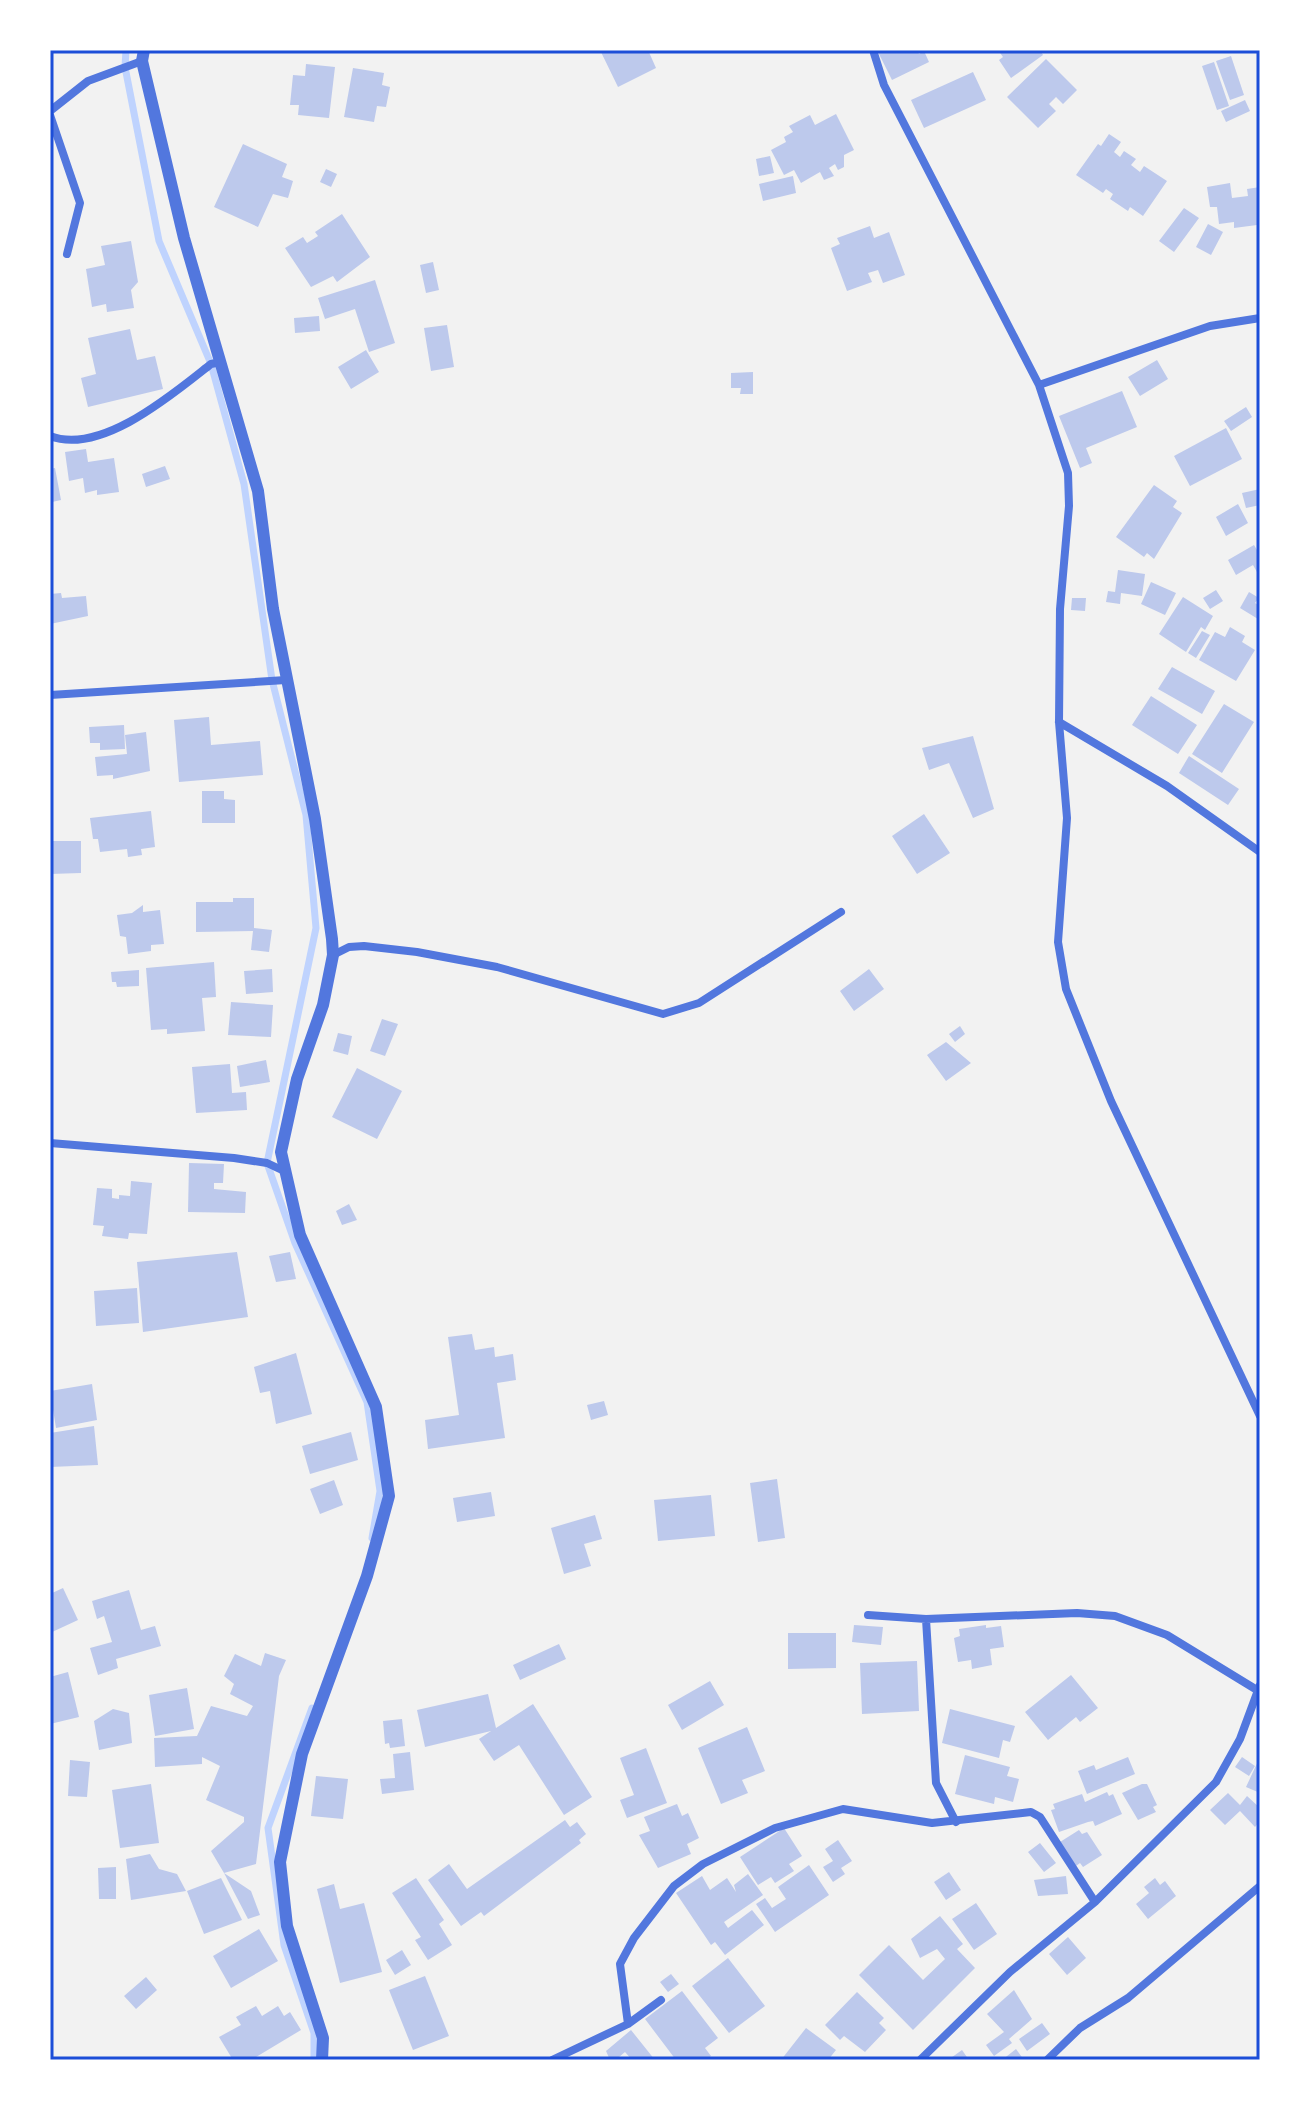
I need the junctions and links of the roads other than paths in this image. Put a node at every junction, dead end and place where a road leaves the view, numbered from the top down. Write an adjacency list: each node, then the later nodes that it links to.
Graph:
1 (873, 50): 7 (street)
2 (143, 55): 3 (street); 6 (street)
3 (50, 113): 4 (street)
4 (67, 254)
5 (1260, 318): 7 (street)
6 (221, 362): 8 (street); 9 (street)
7 (1039, 385): 11 (street)
8 (50, 436)
9 (286, 680): 10 (street); 14 (street)
10 (50, 695)
11 (1059, 722): 12 (street); 17 (street)
12 (1260, 852)
13 (841, 912): 14 (street)
14 (333, 955): 16 (street)
15 (50, 1143): 16 (street)
16 (284, 1171): 26 (street)
17 (1260, 1416)
18 (868, 1615): 19 (street)
19 (926, 1619): 20 (street); 21 (street)
20 (1259, 1687): 23 (street)
21 (956, 1822): 23 (street); 25 (street)
22 (1260, 1886): 29 (street)
23 (1095, 1902): 28 (street)
24 (661, 2000): 25 (street)
25 (628, 2024): 27 (street)
26 (322, 2060)
27 (552, 2060)
28 (920, 2060)
29 (1047, 2060)

